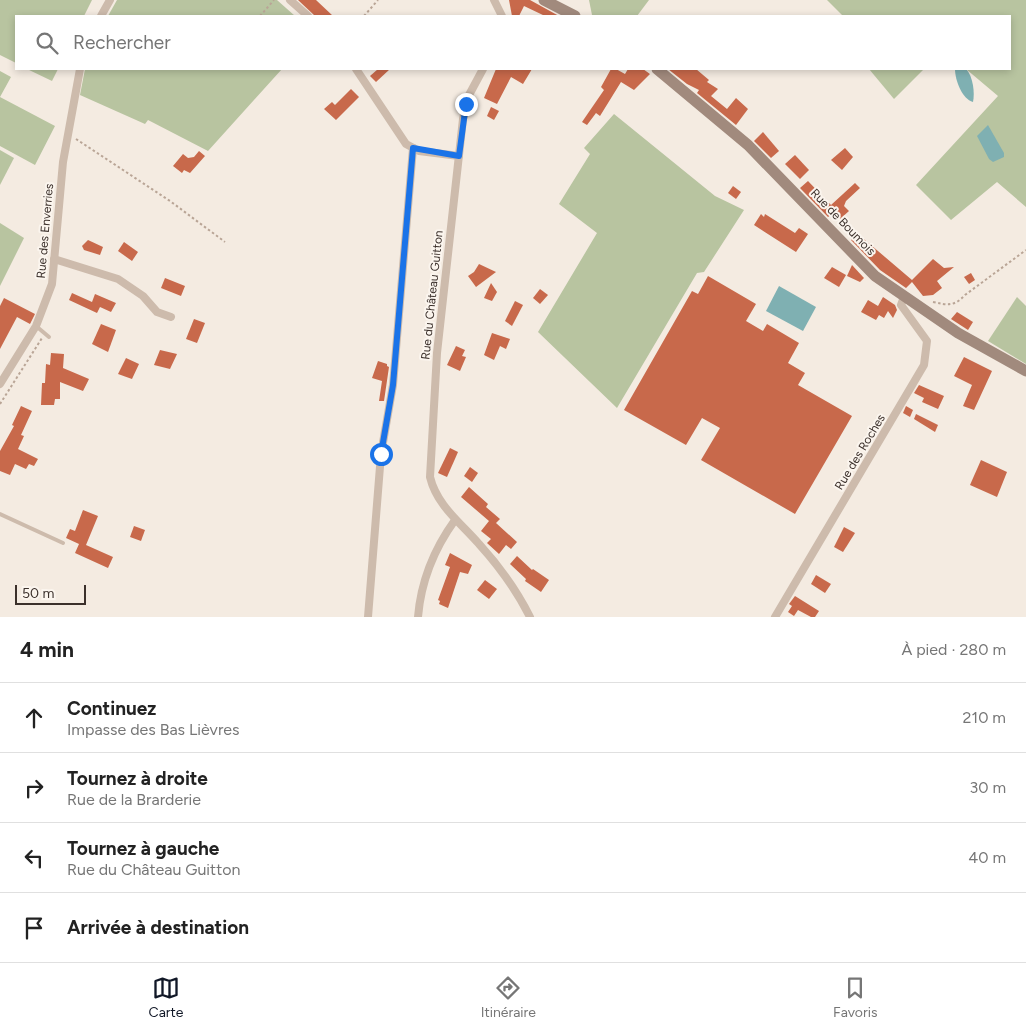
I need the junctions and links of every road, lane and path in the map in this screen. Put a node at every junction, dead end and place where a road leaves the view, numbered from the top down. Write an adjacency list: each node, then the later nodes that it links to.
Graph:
1 (110, 0): 7 (street)
2 (274, 0): 8 (path)
3 (290, 0): 9 (street)
4 (378, 0): 10 (path)
5 (494, 0): 11 (street)
6 (544, 0): 12 (street)
7 (102, 15)
8 (261, 15)
9 (307, 15)
10 (365, 15)
11 (502, 15)
12 (573, 15)
13 (80, 70): 17 (street, Rue des Enverries)
14 (357, 70): 18 (street)
15 (483, 70): 19 (street, Rue du Château Guitton)
16 (658, 70): 23 (street, Rue de Boumois)
17 (68, 133): 20 (path); 22 (street, Rue des Enverries)
18 (413, 148): 19 (street); 35 (street)
19 (459, 156): 33 (street, Rue du Château Guitton)
20 (225, 242)
21 (1026, 250): 24 (path)
22 (54, 259): 25 (street); 26 (street, Rue des Enverries)
23 (904, 297): 29 (street, Rue de Boumois); 38 (street, Rue des Roches)
24 (926, 300)
25 (171, 317)
26 (36, 326): 27 (lane); 30 (street, Rue des Enverries)
27 (45, 334): 28 (lane); 31 (path)
28 (49, 337)
29 (1026, 371)
30 (0, 384)
31 (0, 404)
32 (0, 514): 34 (lane)
33 (456, 520): 36 (street); 37 (street, Rue du Château Guitton)
34 (63, 543)
35 (368, 617)
36 (418, 617)
37 (530, 617)
38 (775, 617)

